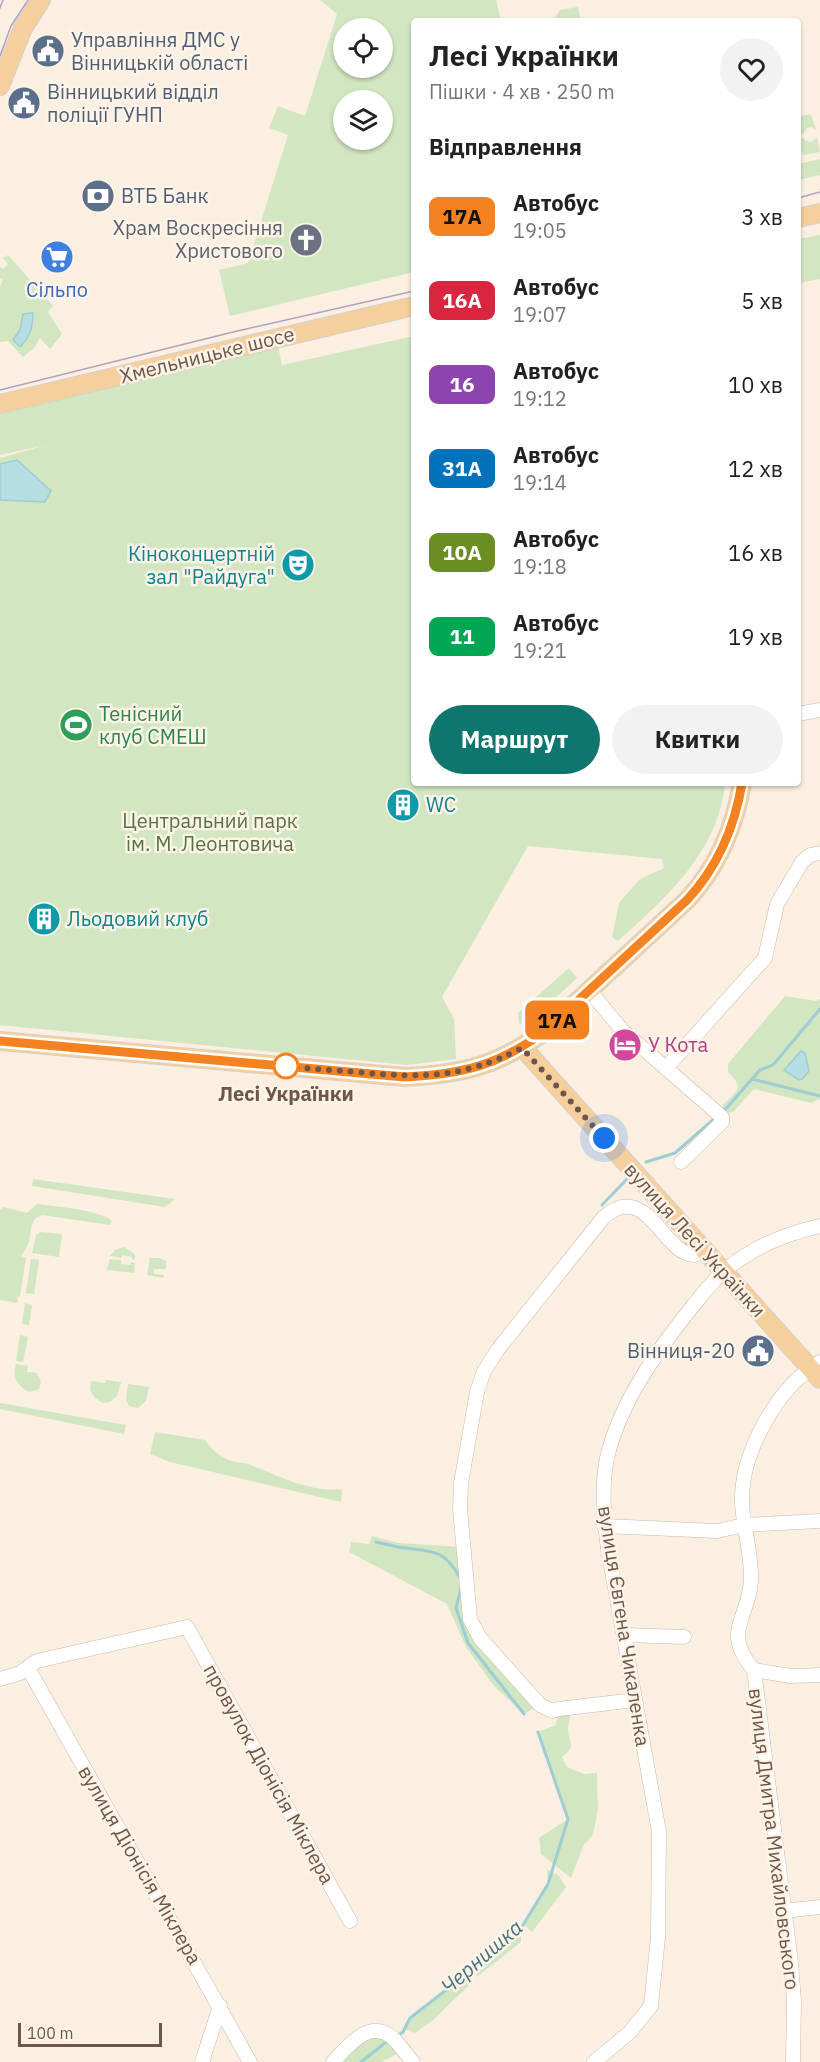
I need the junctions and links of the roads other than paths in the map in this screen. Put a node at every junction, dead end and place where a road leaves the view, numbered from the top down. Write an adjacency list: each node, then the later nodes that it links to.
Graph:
1 (41, 0): 2 (main road)
2 (0, 86)
3 (820, 213): 4 (main road)
4 (801, 217)
5 (411, 307): 6 (main road, Хмельницьке шосе)
6 (0, 406)
7 (820, 710): 8 (street)
8 (801, 713)
9 (741, 786): 11 (main road)
10 (820, 853): 14 (street)
11 (589, 990): 13 (main road); 14 (street)
12 (0, 1041): 13 (main road)
13 (522, 1048): 17 (main road, вулиця Лесі Українки)
14 (666, 1068): 15 (street)
15 (681, 1162)
16 (820, 1226): 18 (street, вулиця Євгена Чикаленка)
17 (702, 1248): 18 (main road, вулиця Лесі Українки); 29 (street)
18 (723, 1272): 19 (main road, вулиця Лесі Українки); 22 (street, вулиця Євгена Чикаленка)
19 (817, 1370): 21 (street, вулиця Дмитра Михайловського)
20 (820, 1521): 21 (street)
21 (744, 1525): 22 (street); 26 (street, вулиця Дмитра Михайловського)
22 (604, 1526): 23 (street, вулиця Євгена Чикаленка)
23 (624, 1635): 24 (street); 29 (street, вулиця Євгена Чикаленка)
24 (684, 1637)
25 (28, 1668): 28 (street); 32 (street, провулок Діонісія Міклера); 33 (street, вулиця Діонісія Міклера)
26 (754, 1670): 27 (street); 31 (street, вулиця Дмитра Михайловського)
27 (820, 1675)
28 (0, 1679)
29 (635, 1700): 39 (street, вулиця Євгена Чикаленка)
30 (820, 1907): 31 (street)
31 (784, 1911): 34 (street, вулиця Дмитра Михайловського)
32 (350, 1921)
33 (220, 2006): 35 (street); 36 (street, вулиця Діонісія Міклера)
34 (795, 2061)
35 (202, 2062)
36 (250, 2062)
37 (333, 2062): 38 (street)
38 (413, 2062)
39 (594, 2062)

